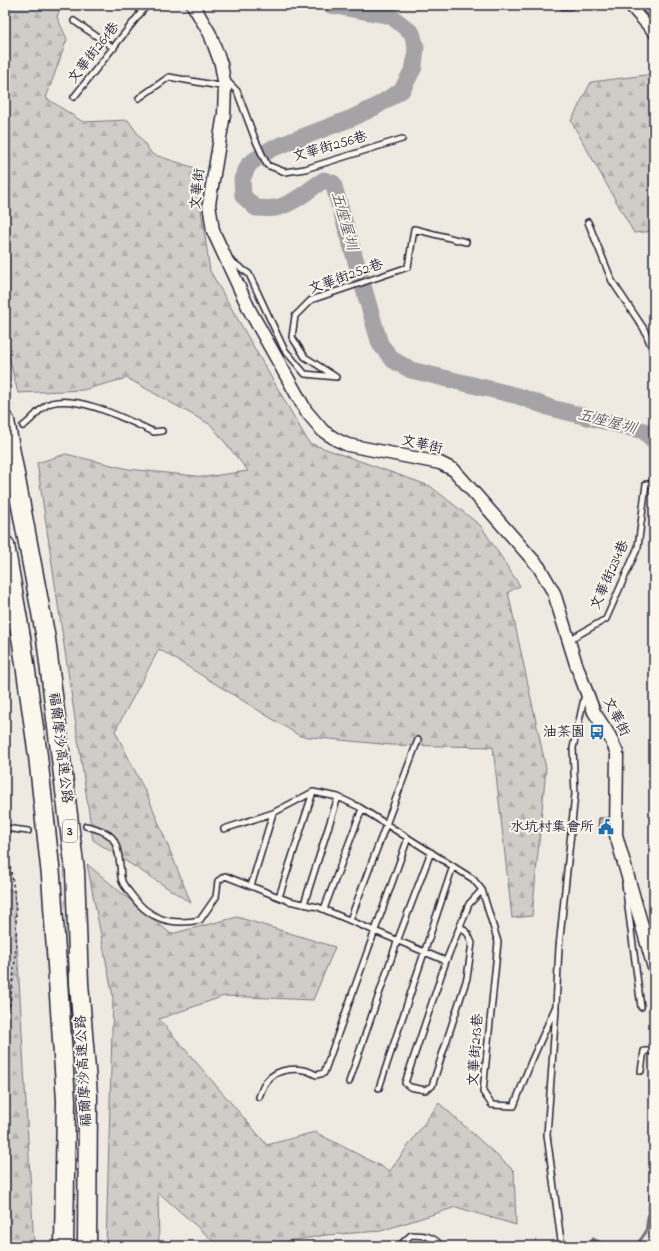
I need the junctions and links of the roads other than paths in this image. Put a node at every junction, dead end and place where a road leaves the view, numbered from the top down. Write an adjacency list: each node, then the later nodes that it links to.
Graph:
1 (134, 5): 5 (lane)
2 (147, 5): 5 (lane, 文華街261巷)
3 (193, 5): 9 (street, 文華街)
4 (630, 6): 7 (street)
5 (142, 11): 8 (lane, 文華街261巷)
6 (74, 22): 8 (lane)
7 (654, 33)
8 (114, 48): 10 (lane, 文華街261巷)
9 (224, 82): 11 (lane); 12 (lane, 文華街256巷); 15 (street, 文華街)
10 (74, 97)
11 (139, 98)
12 (402, 138)
13 (588, 222): 16 (lane)
14 (466, 242): 15 (lane, 文華街252巷)
15 (225, 257): 22 (street, 文華街)
16 (654, 353)
17 (5, 421): 58 (highway, 福爾摩沙高速公路 / 3)
18 (23, 426): 19 (lane)
19 (162, 431)
20 (654, 484): 22 (lane, 文華街234巷)
21 (5, 545): 57 (highway, 福爾摩沙高速公路 / 3)
22 (568, 641): 23 (street, 文華街)
23 (586, 690): 36 (street, 文華街); 50 (lane, 文華街213巷)
24 (418, 740): 29 (lane)
25 (312, 792): 26 (lane, 文華街213巷); 28 (lane); 40 (lane)
26 (338, 797): 27 (lane, 文華街213巷); 41 (lane)
27 (362, 809): 29 (lane, 文華街213巷); 42 (lane)
28 (273, 813): 32 (lane); 38 (lane)
29 (386, 824): 34 (lane, 文華街213巷); 43 (lane)
30 (86, 826): 38 (lane)
31 (5, 828): 33 (lane)
32 (224, 829)
33 (28, 831)
34 (408, 838): 35 (lane, 文華街213巷); 45 (lane)
35 (431, 852): 37 (lane, 文華街213巷); 46 (lane)
36 (620, 852): 49 (street, 文華街); 51 (lane)
37 (453, 866): 39 (lane, 文華街213巷); 47 (lane)
38 (251, 886): 40 (lane)
39 (482, 890): 44 (lane); 50 (lane, 文華街213巷)
40 (279, 897): 41 (lane)
41 (304, 904): 42 (lane)
42 (324, 909): 43 (lane)
43 (350, 920): 45 (lane)
44 (460, 926): 48 (lane); 48 (lane)
45 (376, 930): 46 (lane); 56 (lane)
46 (398, 940): 47 (lane); 54 (lane)
47 (424, 950): 48 (lane); 55 (lane)
48 (446, 961)
49 (654, 968)
50 (556, 1006): 61 (lane)
51 (641, 1007)
52 (654, 1051): 53 (lane)
53 (641, 1072)
54 (349, 1082)
55 (379, 1088)
56 (259, 1097)
57 (64, 1246)
58 (87, 1246)
59 (399, 1246): 60 (lane)
60 (441, 1246)
61 (559, 1246)

